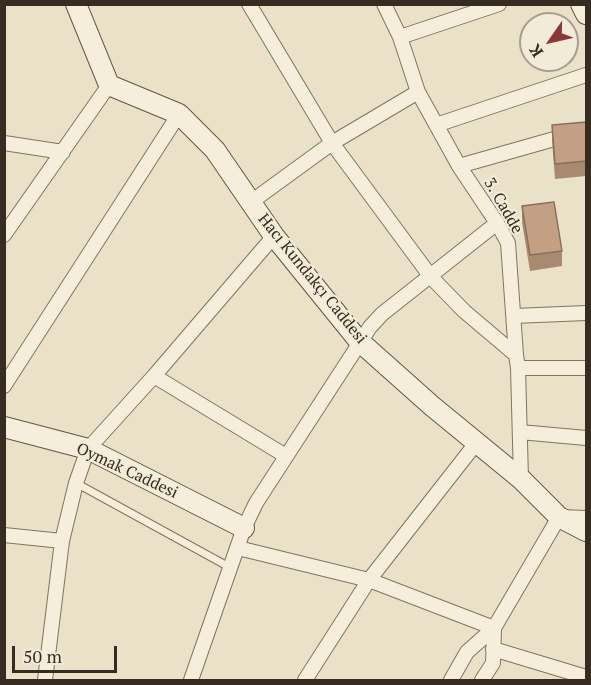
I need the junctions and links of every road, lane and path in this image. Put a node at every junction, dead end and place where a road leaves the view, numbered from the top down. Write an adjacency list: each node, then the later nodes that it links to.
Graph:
1 (76, 4): 9 (street)
2 (249, 4): 15 (street)
3 (384, 4): 7 (street, 3. Cadde)
4 (499, 4): 7 (street)
5 (581, 4): 6 (street)
6 (586, 14)
7 (400, 37): 10 (street, 3. Cadde)
8 (586, 75): 12 (street)
9 (109, 85): 11 (street, Hacı Kundakçı Caddesi); 16 (street)
10 (418, 92): 12 (street, 3. Cadde); 15 (street)
11 (179, 114): 18 (street, Hacı Kundakçı Caddesi); 29 (street)
12 (436, 125): 17 (street, 3. Cadde)
13 (586, 130): 17 (street)
14 (4, 143): 16 (street)
15 (332, 143): 18 (street); 22 (street)
16 (63, 152): 20 (street)
17 (459, 166): 19 (street, 3. Cadde)
18 (251, 202): 21 (street, Hacı Kundakçı Caddesi)
19 (497, 223): 22 (street); 24 (street, 3. Cadde)
20 (4, 235)
21 (274, 236): 25 (street, Hacı Kundakçı Caddesi); 28 (street)
22 (431, 277): 25 (street); 26 (street)
23 (586, 313): 24 (street)
24 (514, 316): 26 (street, 3. Cadde)
25 (359, 341): 33 (street, Hacı Kundakçı Caddesi); 35 (street)
26 (517, 362): 27 (street); 31 (street, 3. Cadde)
27 (586, 368)
28 (154, 376): 34 (street); 35 (street)
29 (4, 386)
30 (4, 427): 34 (street, Oymak Caddesi)
31 (520, 432): 32 (street); 36 (street, 3. Cadde)
32 (586, 438)
33 (477, 442): 36 (street, Hacı Kundakçı Caddesi); 46 (street)
34 (88, 449): 37 (street); 40 (street, Oymak Caddesi)
35 (286, 456): 40 (street)
36 (521, 479): 38 (street, Hacı Kundakçı Caddesi)
37 (76, 483): 43 (street); 45 (lane)
38 (559, 517): 39 (street); 41 (street, Hacı Kundakçı Caddesi); 47 (street)
39 (586, 518)
40 (244, 528): 44 (street)
41 (586, 531)
42 (4, 535): 43 (street)
43 (62, 541): 50 (street)
44 (238, 548): 45 (street); 46 (street)
45 (231, 568): 51 (street)
46 (369, 580): 47 (street); 52 (street)
47 (494, 628): 48 (street); 53 (street)
48 (493, 649): 49 (street); 54 (street)
49 (586, 676)
50 (45, 681)
51 (191, 681)
52 (305, 681)
53 (450, 681)
54 (482, 681)

